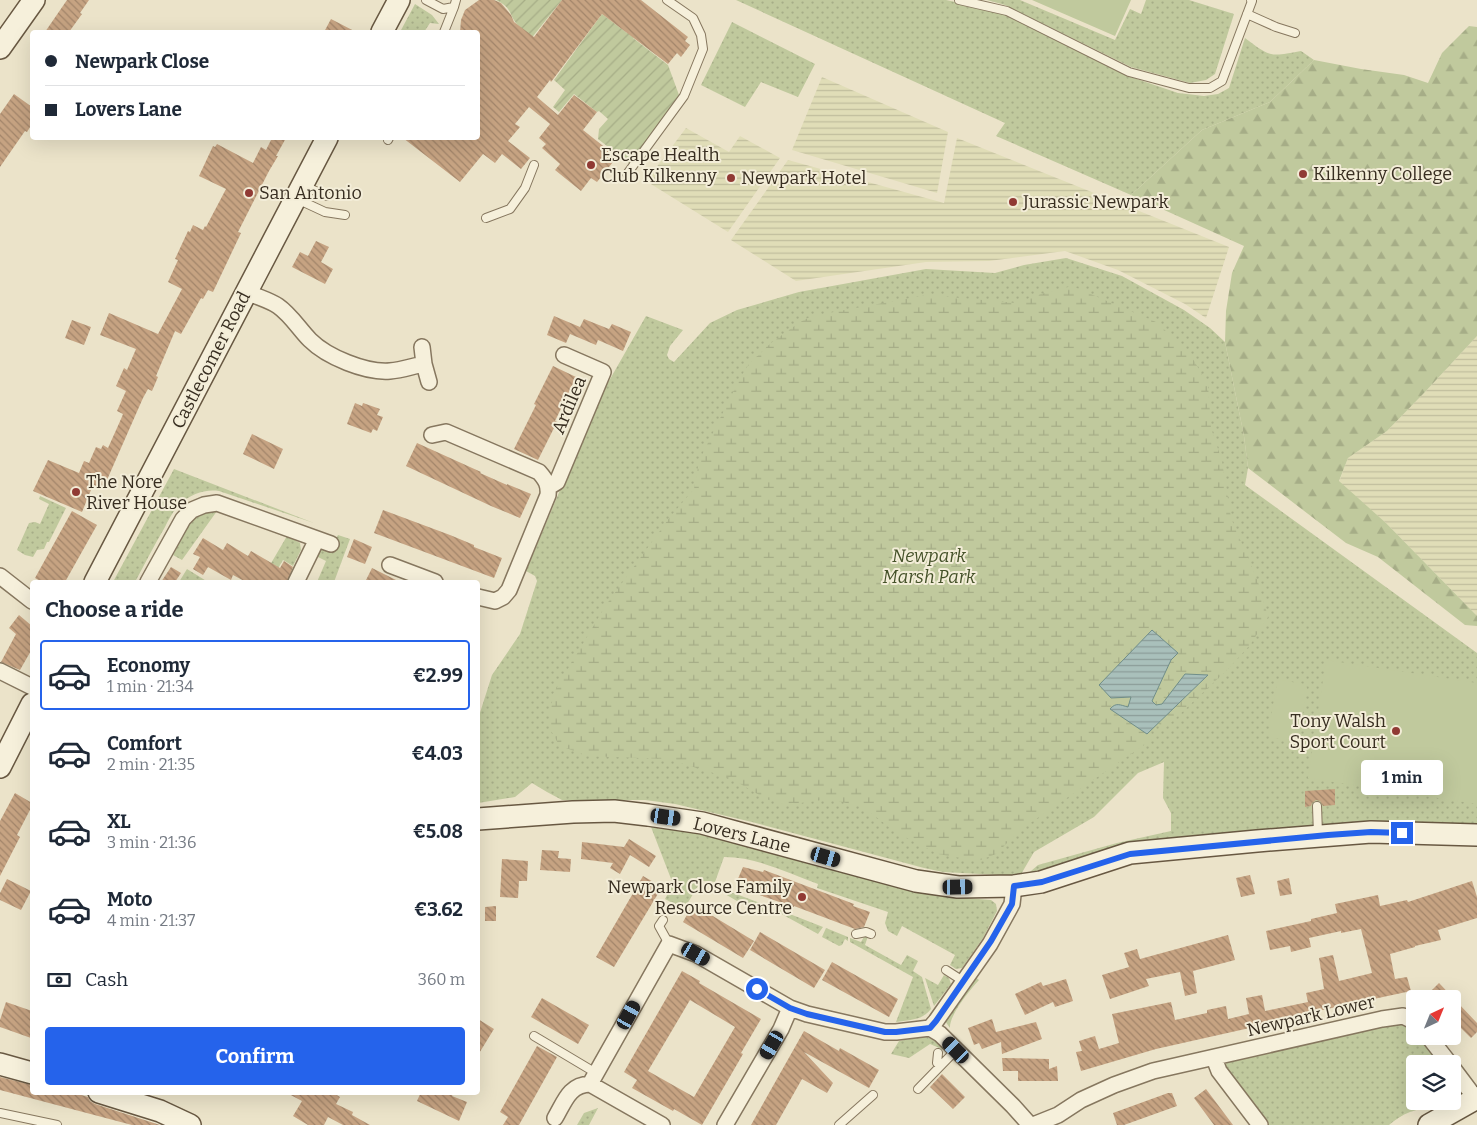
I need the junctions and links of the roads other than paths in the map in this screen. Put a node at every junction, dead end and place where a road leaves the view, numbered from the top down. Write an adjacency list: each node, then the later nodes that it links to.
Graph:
1 (34, 0): 12 (street)
2 (399, 0): 9 (street)
3 (426, 0): 7 (lane)
4 (667, 0): 15 (lane)
5 (959, 0): 8 (lane)
6 (1251, 0): 8 (lane)
7 (455, 4): 10 (lane)
8 (1247, 14): 11 (lane)
9 (383, 30)
10 (445, 30)
11 (1296, 33)
12 (0, 48)
13 (327, 140): 16 (street, Castlecomer Road)
14 (534, 165): 19 (lane)
15 (627, 174)
16 (299, 192): 17 (lane); 18 (lane); 20 (street, Castlecomer Road)
17 (327, 196)
18 (345, 215)
19 (486, 218)
20 (246, 292): 23 (street); 29 (street, Castlecomer Road)
21 (422, 347): 23 (street)
22 (564, 355): 26 (street, Ardilea)
23 (424, 364): 24 (street)
24 (429, 382)
25 (432, 435): 26 (street)
26 (549, 487): 33 (street, Ardilea)
27 (390, 564): 32 (street)
28 (0, 576): 34 (street)
29 (96, 580)
30 (149, 580): 31 (street)
31 (297, 580)
32 (423, 580)
33 (480, 597)
34 (30, 600)
35 (0, 671): 36 (street)
36 (30, 686)
37 (30, 708): 38 (street)
38 (0, 767)
39 (1317, 806): 42 (lane)
40 (480, 819): 43 (street, Lovers Lane)
41 (1477, 835): 42 (street, Lovers Lane)
42 (1318, 836): 43 (street, Lovers Lane)
43 (1014, 886): 49 (street)
44 (663, 920): 47 (lane)
45 (856, 934): 46 (lane)
46 (870, 934)
47 (669, 944): 50 (street); 62 (street)
48 (946, 970): 49 (lane)
49 (963, 981): 52 (street)
50 (790, 1008): 52 (street); 73 (street)
51 (1406, 1018): 58 (street, Newpark Lower)
52 (930, 1028): 55 (street)
53 (534, 1036): 62 (lane)
54 (1435, 1045): 57 (street)
55 (956, 1050): 60 (lane); 75 (street)
56 (938, 1053): 60 (lane)
57 (1443, 1055)
58 (1214, 1058): 75 (street, Newpark Lower); 76 (street)
59 (0, 1064): 61 (street)
60 (940, 1066): 64 (lane)
61 (30, 1072)
62 (593, 1079): 69 (street); 72 (street)
63 (1461, 1079): 67 (street)
64 (918, 1089)
65 (109, 1095): 71 (street)
66 (873, 1095): 74 (lane)
67 (1476, 1099): 77 (street)
68 (0, 1113): 70 (lane)
69 (558, 1122)
70 (57, 1125)
71 (190, 1125)
72 (662, 1125)
73 (725, 1125)
74 (839, 1125)
75 (1031, 1125)
76 (1260, 1125)
77 (1429, 1125)

